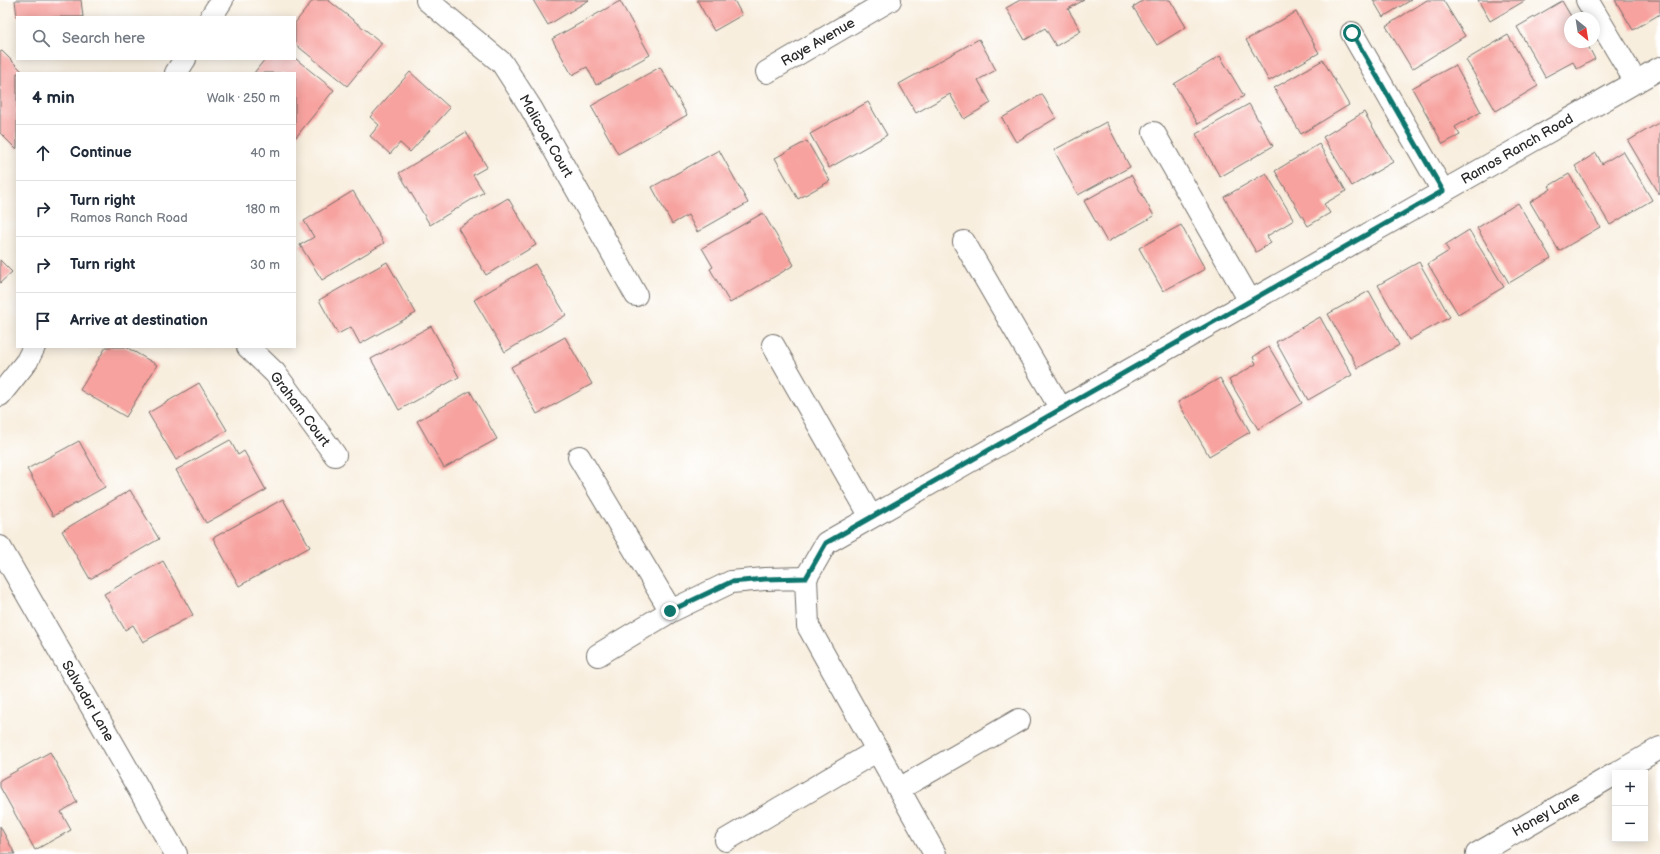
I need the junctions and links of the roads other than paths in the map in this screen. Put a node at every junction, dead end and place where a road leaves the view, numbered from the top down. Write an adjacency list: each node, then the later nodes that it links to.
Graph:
1 (222, 0): 5 (street)
2 (427, 0): 15 (street, Malicoat Court)
3 (890, 0): 10 (street, Raye Avenue)
4 (1587, 0): 11 (street)
5 (212, 16)
6 (1352, 33): 13 (street)
7 (184, 60): 9 (street)
8 (1660, 68): 11 (street, Ramos Ranch Road)
9 (177, 72)
10 (767, 72)
11 (1636, 82): 13 (street, Ramos Ranch Road)
12 (1154, 133): 16 (street)
13 (1443, 191): 16 (street, Ramos Ranch Road)
14 (964, 242): 21 (street)
15 (636, 295)
16 (1250, 301): 21 (street, Ramos Ranch Road)
17 (773, 346): 24 (street)
18 (34, 348): 20 (street)
19 (249, 348): 22 (street, Graham Court)
20 (0, 395)
21 (1061, 409): 24 (street, Ramos Ranch Road)
22 (335, 455)
23 (579, 457): 27 (street)
24 (871, 517): 26 (street, Ramos Ranch Road)
25 (0, 547): 36 (street, Salvador Lane)
26 (806, 578): 27 (street); 31 (street)
27 (670, 611): 28 (street)
28 (598, 655)
29 (1019, 720): 34 (street)
30 (1660, 748): 32 (street, Honey Lane)
31 (878, 750): 34 (street); 35 (street)
32 (1623, 770)
33 (1612, 776): 38 (street, Honey Lane)
34 (899, 789): 37 (street)
35 (726, 840)
36 (169, 852)
37 (935, 854)
38 (1477, 854)

